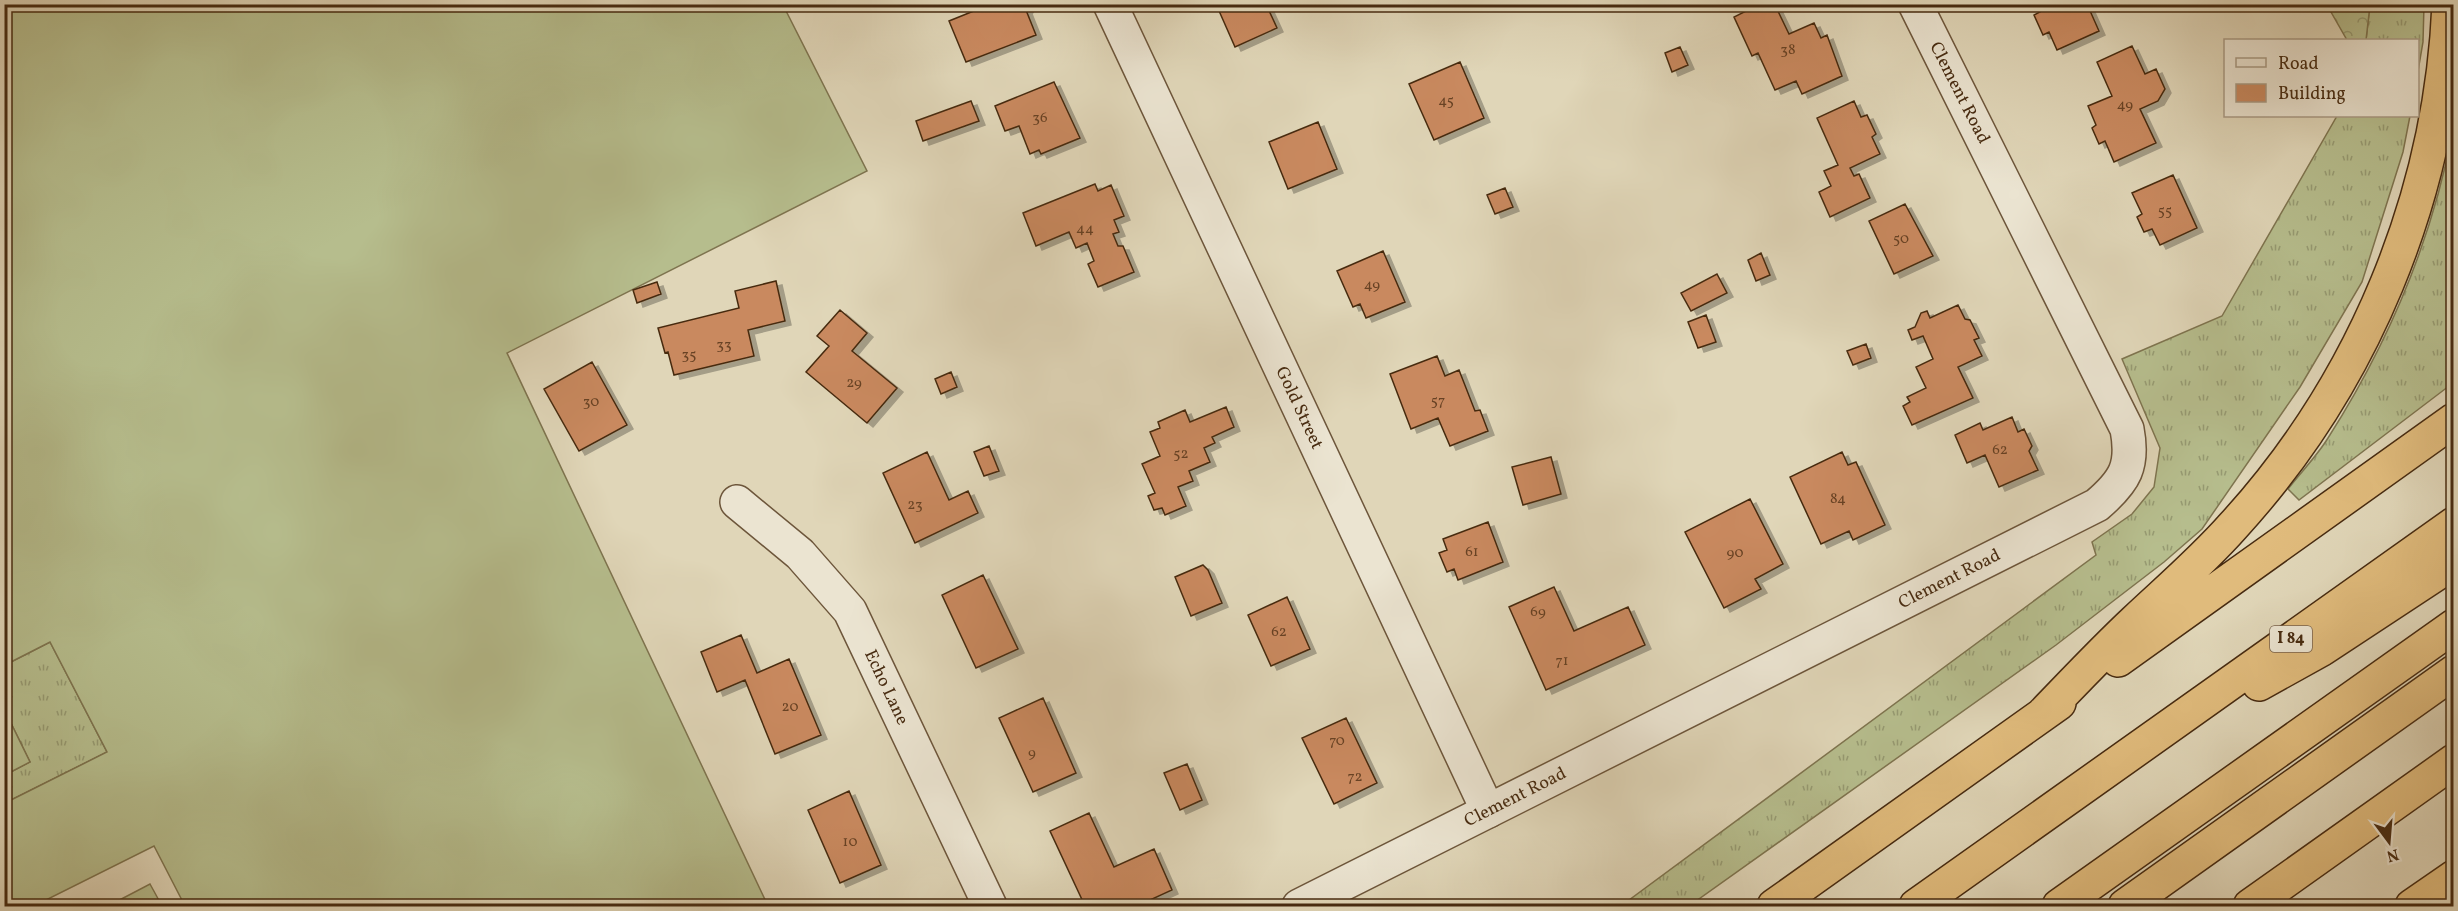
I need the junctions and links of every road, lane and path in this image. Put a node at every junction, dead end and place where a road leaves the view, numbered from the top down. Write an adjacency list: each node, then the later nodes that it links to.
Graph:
1 (1110, 4): 13 (street, Gold Street)
2 (1915, 4): 13 (street, Clement Road)
3 (2449, 4): 10 (highway)
4 (2454, 420): 10 (highway)
5 (737, 502): 15 (street, Echo Lane)
6 (2454, 524): 11 (highway, I 84)
7 (2454, 562): 11 (highway)
8 (2454, 626): 19 (highway)
9 (2454, 672): 20 (highway)
10 (2043, 714): 17 (highway)
11 (2130, 754): 18 (highway, I 84)
12 (2454, 761): 21 (highway)
13 (1488, 811): 16 (street, Clement Road)
14 (2454, 877): 22 (highway)
15 (990, 906)
16 (1299, 906)
17 (1774, 906)
18 (1916, 906)
19 (2059, 906)
20 (2125, 906)
21 (2250, 906)
22 (2412, 906)

